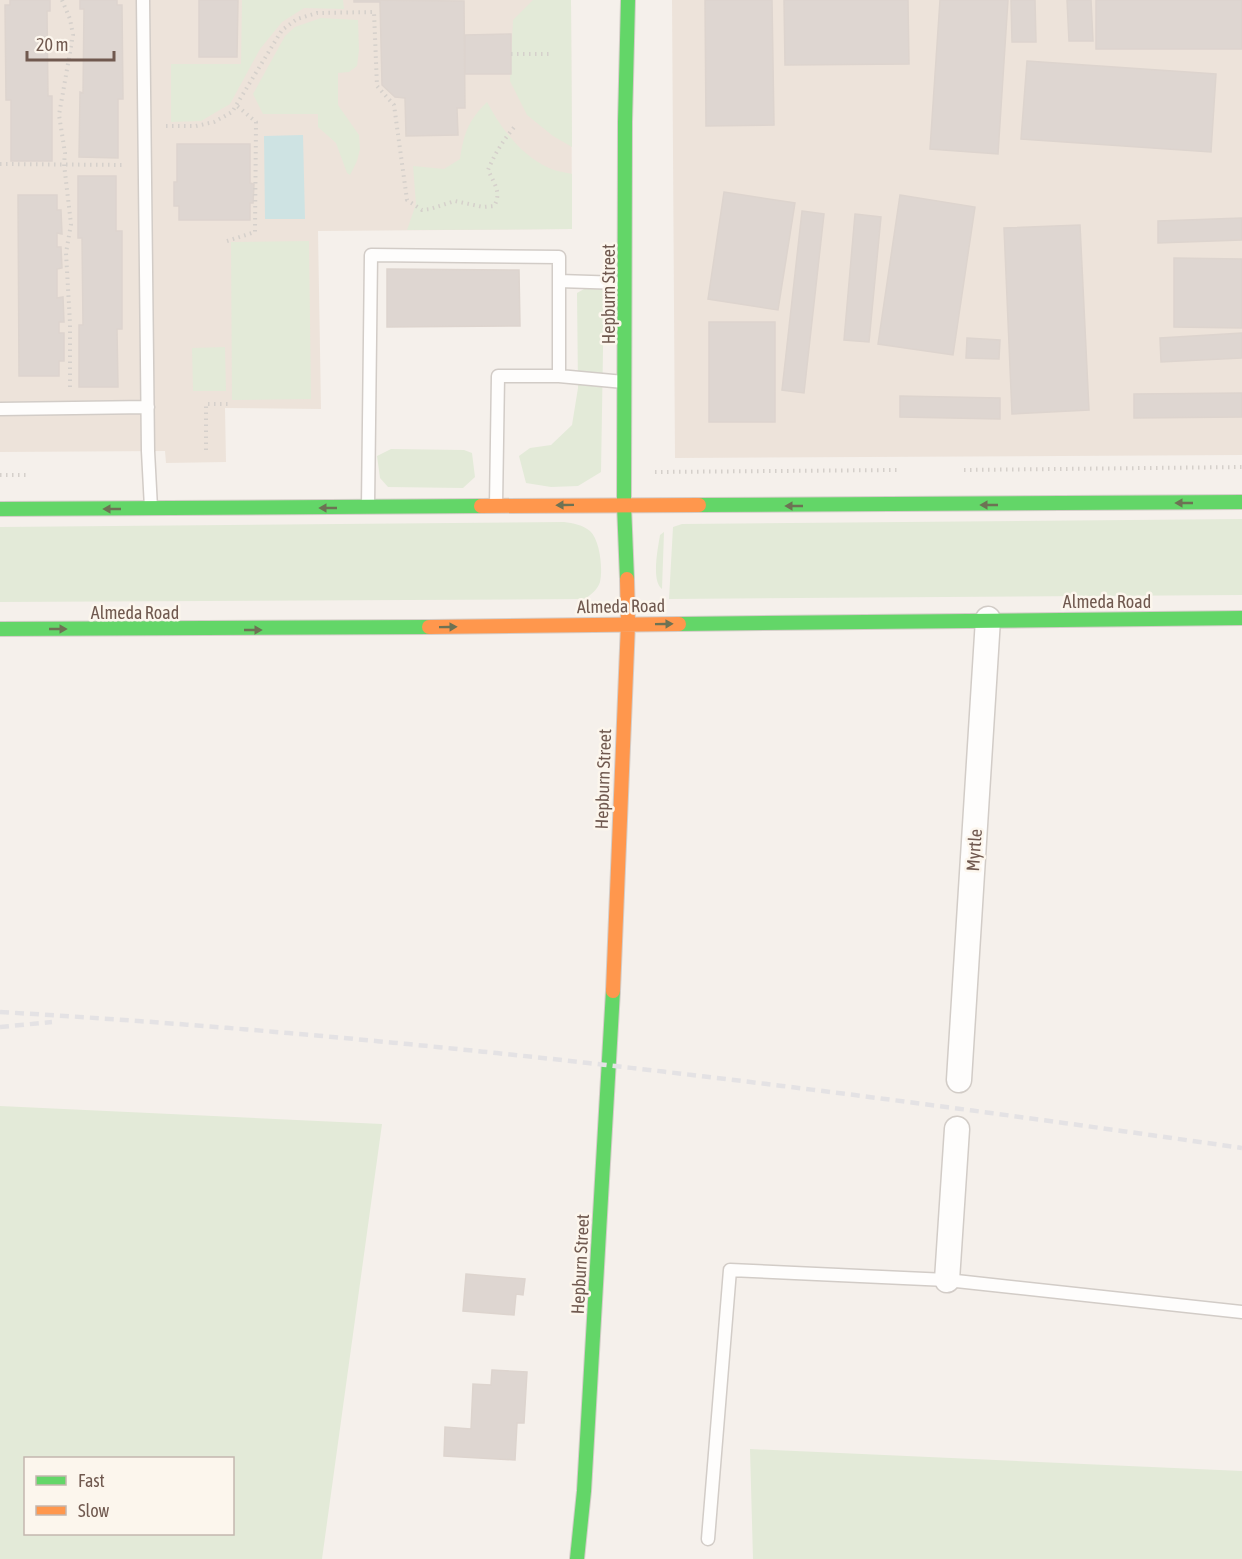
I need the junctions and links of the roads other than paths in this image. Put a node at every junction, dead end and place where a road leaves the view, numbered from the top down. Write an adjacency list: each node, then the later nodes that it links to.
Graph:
1 (143, 0): 7 (lane)
2 (628, 0): 4 (main road, Hepburn Street)
3 (559, 281): 4 (lane); 5 (lane); 12 (lane)
4 (626, 283): 6 (main road, Hepburn Street)
5 (559, 376): 6 (lane); 11 (lane)
6 (625, 382): 10 (main road, Hepburn Street)
7 (148, 407): 8 (lane); 14 (lane)
8 (0, 409)
9 (1242, 502): 10 (main road, one-way to 10)
10 (624, 505): 11 (main road, one-way to 11); 17 (main road, Hepburn Street)
11 (496, 506): 12 (main road)
12 (368, 508): 14 (main road, one-way to 14)
13 (0, 509): 14 (main road, one-way to 13)
14 (151, 509)
15 (1242, 618): 16 (main road, Almeda Road)
16 (988, 619): 17 (main road, Almeda Road, one-way to 16); 19 (street, Myrtle)
17 (628, 624): 18 (main road, Almeda Road, one-way to 17); 24 (main road, Hepburn Street)
18 (0, 629)
19 (959, 1080)
20 (957, 1129): 21 (street)
21 (947, 1280): 22 (lane); 23 (lane)
22 (1242, 1312)
23 (708, 1539)
24 (578, 1559)

